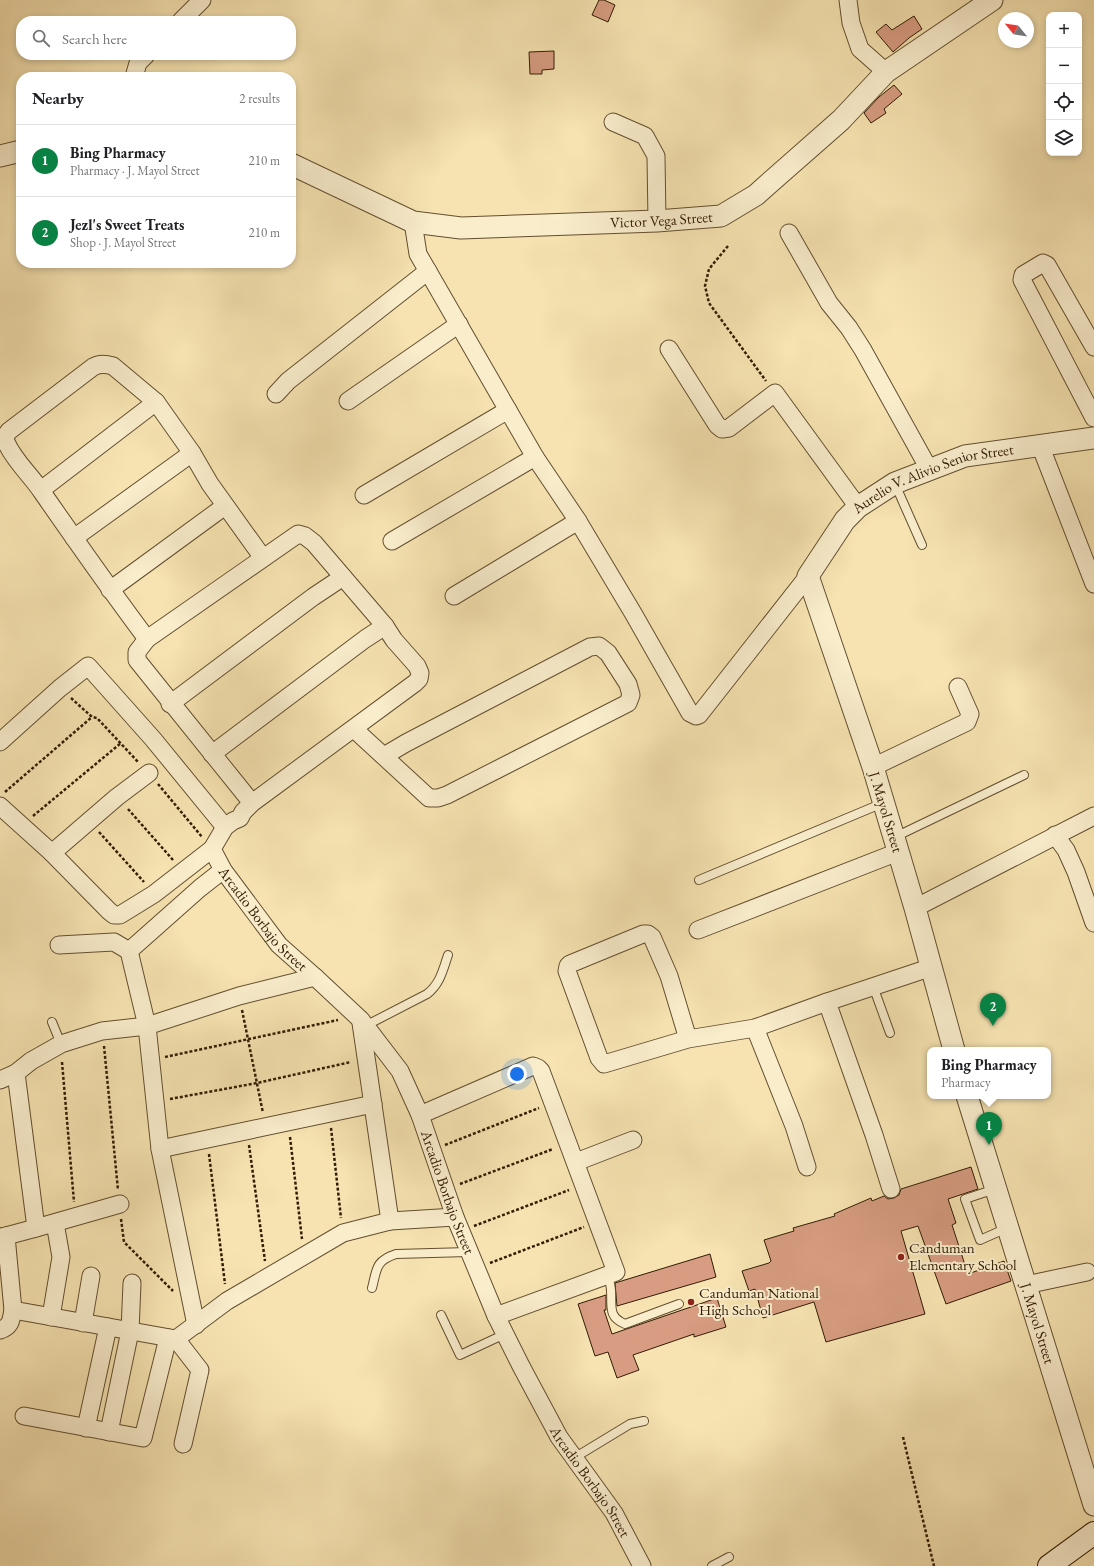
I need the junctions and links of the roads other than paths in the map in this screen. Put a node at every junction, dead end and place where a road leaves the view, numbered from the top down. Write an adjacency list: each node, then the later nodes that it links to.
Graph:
1 (202, 0): 4 (street)
2 (848, 0): 7 (street)
3 (992, 0): 7 (street, Victor Vega Street)
4 (186, 16)
5 (141, 60): 6 (street)
6 (135, 72)
7 (886, 72): 12 (street, Victor Vega Street)
8 (613, 122): 12 (street)
9 (16, 152): 10 (street)
10 (0, 156)
11 (296, 166): 13 (street, Victor Vega Street)
12 (657, 221): 13 (street, Victor Vega Street)
13 (413, 222): 15 (street)
14 (789, 233): 28 (street)
15 (428, 271): 16 (street); 19 (street)
16 (459, 324): 20 (street); 22 (street)
17 (1094, 347): 23 (street)
18 (669, 349): 33 (street)
19 (276, 394)
20 (348, 401)
21 (156, 402): 26 (street); 30 (street); 30 (street)
22 (508, 410): 27 (street); 31 (street)
23 (1094, 418)
24 (1094, 438): 25 (street, Aurelio V. Alivio Senior Street)
25 (1040, 445): 28 (street, Aurelio V. Alivio Senior Street); 41 (street)
26 (192, 452): 32 (street); 35 (street)
27 (535, 457): 34 (street); 36 (street)
28 (929, 469): 29 (street, Aurelio V. Alivio Senior Street)
29 (895, 483): 33 (street, Aurelio V. Alivio Senior Street); 37 (lane)
30 (41, 490): 35 (street)
31 (364, 495)
32 (225, 506): 38 (street); 42 (street)
33 (858, 507): 39 (street, Aurelio V. Alivio Senior Street)
34 (578, 521): 39 (street); 43 (street)
35 (74, 538): 42 (street)
36 (392, 541)
37 (922, 545)
38 (263, 558): 40 (street); 45 (street)
39 (808, 576): 52 (street, J. Mayol Street)
40 (343, 577): 44 (street); 47 (street)
41 (1094, 584)
42 (110, 590): 45 (street)
43 (454, 596)
44 (385, 626): 48 (street); 50 (street)
45 (147, 639): 47 (street)
46 (958, 687): 52 (street)
47 (170, 704): 50 (street)
48 (354, 729): 51 (street); 57 (street)
49 (0, 742): 57 (street)
50 (212, 754): 57 (street)
51 (384, 756): 51 (street)
52 (873, 768): 55 (street, J. Mayol Street)
53 (149, 773): 62 (street)
54 (1024, 775): 60 (lane)
55 (884, 803): 60 (street, J. Mayol Street); 64 (lane)
56 (0, 806): 62 (street)
57 (238, 816): 61 (street)
58 (1094, 816): 59 (street)
59 (1055, 835): 65 (street); 66 (street)
60 (896, 844): 65 (street, J. Mayol Street); 67 (street)
61 (212, 849): 62 (street); 63 (street, Arcadio Borbajo Street)
62 (52, 853)
63 (223, 870): 69 (street); 72 (street, Arcadio Borbajo Street)
64 (699, 880)
65 (915, 908): 71 (street, J. Mayol Street)
66 (1094, 923)
67 (698, 930)
68 (59, 946): 69 (street)
69 (129, 951): 77 (street)
70 (448, 955): 75 (lane)
71 (932, 967): 73 (street); 82 (street, J. Mayol Street)
72 (315, 977): 75 (street, Arcadio Borbajo Street); 77 (street)
73 (873, 986): 74 (street); 79 (lane)
74 (827, 1002): 78 (street); 92 (street)
75 (360, 1021): 86 (street); 87 (street, Arcadio Borbajo Street)
76 (52, 1022): 81 (lane)
77 (146, 1026): 81 (street); 89 (street)
78 (755, 1028): 80 (street); 91 (street)
79 (890, 1033)
80 (688, 1039): 80 (street)
81 (61, 1044): 83 (street)
82 (953, 1047)
83 (16, 1073): 84 (street); 98 (street)
84 (0, 1080)
85 (968, 1099): 93 (street, J. Mayol Street)
86 (373, 1104): 89 (street); 95 (street)
87 (420, 1114): 90 (street); 97 (street, Arcadio Borbajo Street)
88 (633, 1140): 90 (street)
89 (160, 1149): 114 (street)
90 (576, 1162): 103 (street)
91 (807, 1168)
92 (891, 1189)
93 (996, 1189): 99 (street, J. Mayol Street); 99 (lane)
94 (120, 1204): 96 (street)
95 (390, 1221): 97 (street); 114 (street)
96 (55, 1222): 98 (street); 112 (street)
97 (458, 1224): 101 (street, Arcadio Borbajo Street)
98 (36, 1228): 100 (street)
99 (1008, 1228): 106 (street, J. Mayol Street)
100 (3, 1236): 109 (street)
101 (468, 1252): 107 (lane); 111 (street, Arcadio Borbajo Street)
102 (1087, 1272): 106 (street)
103 (608, 1275): 108 (lane); 111 (street)
104 (90, 1276): 113 (street)
105 (132, 1283): 117 (street)
106 (1026, 1285): 126 (street, J. Mayol Street)
107 (372, 1288)
108 (679, 1304)
109 (13, 1310): 112 (street); 116 (street)
110 (441, 1315): 118 (lane)
111 (496, 1316): 118 (street, Arcadio Borbajo Street)
112 (51, 1317): 113 (street)
113 (83, 1323): 115 (street)
114 (196, 1325): 119 (street)
115 (108, 1327): 117 (street); 122 (street)
116 (0, 1330)
117 (130, 1331): 119 (street); 123 (street)
118 (505, 1334): 125 (street, Arcadio Borbajo Street)
119 (172, 1339): 123 (street); 124 (street)
120 (24, 1416): 122 (street)
121 (644, 1421): 125 (lane)
122 (86, 1428): 123 (street)
123 (109, 1432)
124 (183, 1444)
125 (574, 1458): 129 (street, Arcadio Borbajo Street)
126 (1094, 1505)
127 (1091, 1540): 131 (main road)
128 (730, 1557): 130 (lane)
129 (642, 1566)
130 (712, 1566)
131 (1049, 1566)

